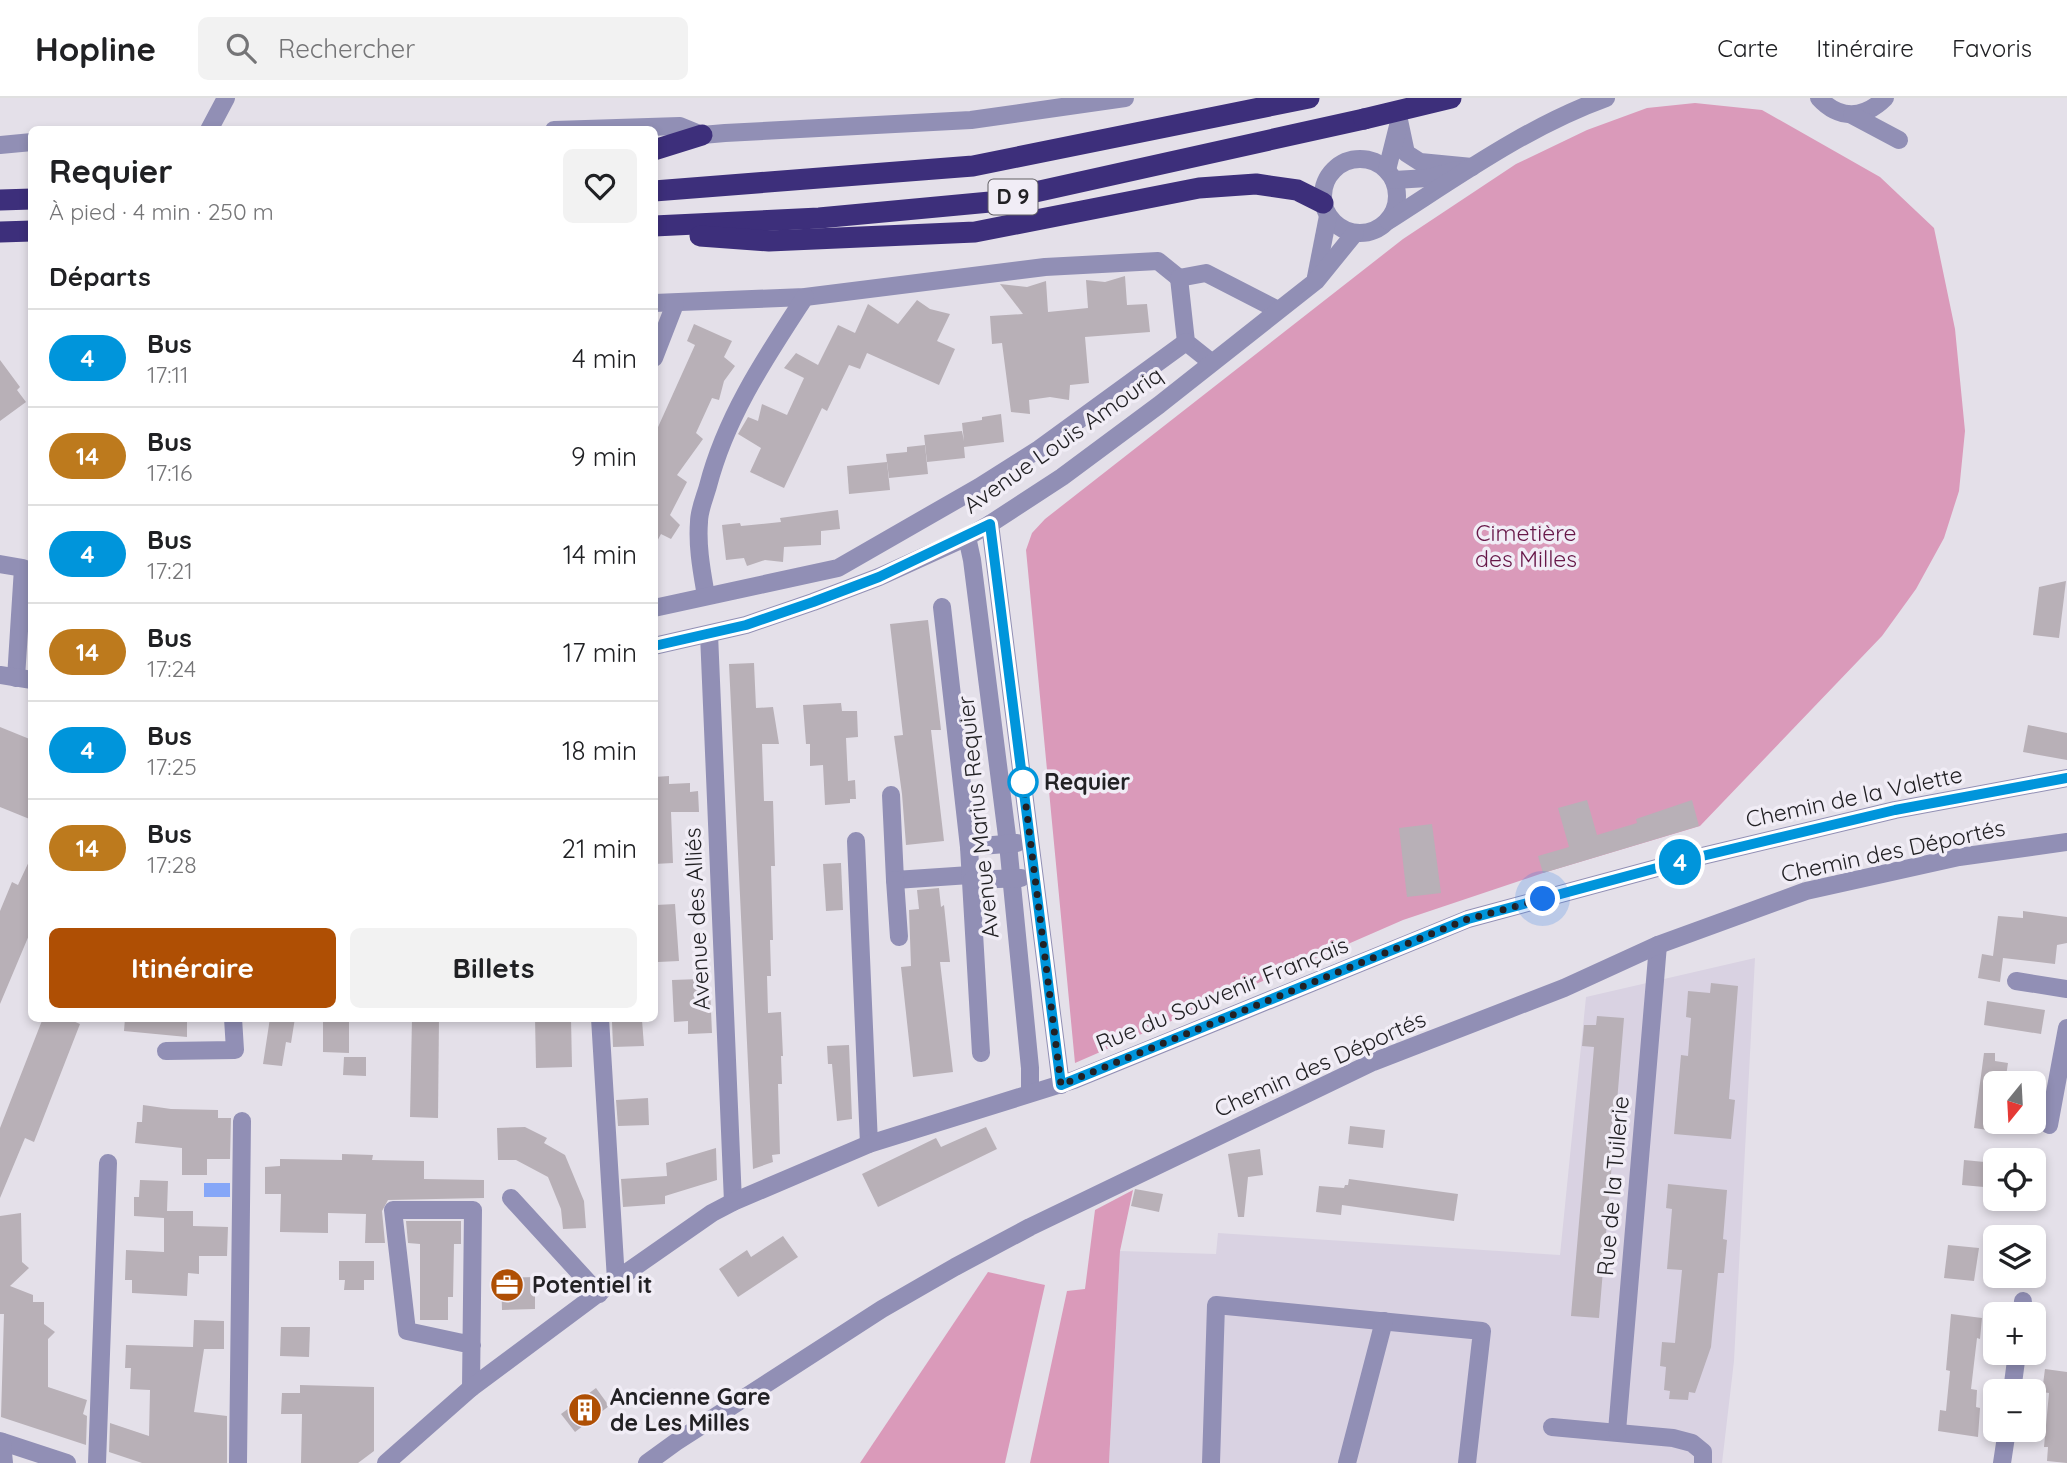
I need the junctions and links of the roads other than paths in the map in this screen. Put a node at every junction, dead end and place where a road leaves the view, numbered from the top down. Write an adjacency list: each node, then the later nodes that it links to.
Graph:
1 (226, 98): 11 (street)
2 (1125, 98): 13 (street)
3 (1309, 98): 22 (highway, D 9)
4 (1406, 98): 10 (street)
5 (1451, 98): 27 (highway, D 9, bridge)
6 (1606, 98): 20 (street)
7 (1819, 98): 9 (street)
8 (1881, 103): 9 (street); 9 (street)
9 (1852, 116)
10 (1399, 120): 19 (street); 20 (street); 21 (street)
11 (211, 126)
12 (658, 127): 14 (street)
13 (725, 133): 14 (street); 18 (street)
14 (702, 135): 17 (highway)
15 (28, 142): 16 (street)
16 (0, 145)
17 (658, 149)
18 (658, 158)
19 (1370, 160): 21 (street); 25 (street)
20 (1472, 167): 21 (street); 26 (street)
21 (1390, 175): 26 (street)
22 (658, 191)
23 (28, 199): 24 (highway)
24 (0, 200)
25 (1326, 209): 30 (highway, D 9); 31 (street); 33 (street)
26 (1388, 221): 31 (street)
27 (658, 226)
28 (28, 231): 29 (highway)
29 (0, 232)
30 (658, 232)
31 (1355, 233): 33 (street, Avenue Louis Amouriq)
32 (1179, 278): 34 (street); 37 (street); 38 (street)
33 (1316, 281): 37 (street, Avenue Louis Amouriq)
34 (805, 297): 36 (street); 45 (street)
35 (658, 303): 36 (street)
36 (675, 304): 39 (street)
37 (1278, 310): 40 (street, Avenue Louis Amouriq)
38 (1186, 342): 40 (street); 45 (street)
39 (658, 348)
40 (1211, 362): 41 (street, Avenue Louis Amouriq)
41 (990, 524): 42 (street, Avenue Louis Amouriq); 54 (street, Avenue Marius Requier)
42 (967, 537): 48 (street, Avenue Louis Amouriq); 56 (street, Avenue Marius Requier)
43 (0, 564): 44 (street)
44 (27, 567): 50 (street)
45 (706, 596): 46 (street)
46 (658, 607)
47 (942, 607): 57 (street)
48 (709, 634): 49 (street, Avenue Louis Amouriq); 79 (street, Avenue des Alliés)
49 (658, 645)
50 (16, 678)
51 (2067, 778): 58 (street, Chemin de la Valette)
52 (891, 795): 62 (street)
53 (856, 841): 76 (street)
54 (1030, 841): 56 (street); 59 (street, Avenue Marius Requier)
55 (2067, 842): 64 (street, Chemin des Déportés)
56 (1008, 844): 57 (street); 61 (street, Avenue Marius Requier)
57 (969, 847): 60 (street)
58 (1694, 858): 72 (street, Rue du Souvenir Français)
59 (1035, 876): 61 (street); 72 (street, Avenue Marius Requier)
60 (971, 878): 61 (street); 62 (street); 71 (street)
61 (1011, 879): 73 (street, Avenue Marius Requier)
62 (895, 880): 63 (street)
63 (899, 937)
64 (1658, 945): 86 (street, Rue de la Tuilerie); 94 (street, Chemin des Déportés)
65 (2016, 981): 66 (street)
66 (2067, 989)
67 (233, 1022): 70 (street)
68 (600, 1022): 80 (street)
69 (2067, 1028): 75 (street)
70 (166, 1051)
71 (981, 1054)
72 (1061, 1085): 73 (street, Rue du Souvenir Français)
73 (1030, 1093): 76 (street, Rue du Souvenir Français)
74 (242, 1121): 92 (street)
75 (2049, 1125)
76 (869, 1144): 79 (street, Rue du Souvenir Français)
77 (108, 1164): 91 (street)
78 (510, 1198): 81 (street)
79 (733, 1202): 80 (street, Rue du Souvenir Français)
80 (616, 1279): 81 (street, Rue du Souvenir Français)
81 (599, 1294): 84 (street, Rue du Souvenir Français)
82 (1384, 1321): 95 (street); 96 (street); 97 (street)
83 (472, 1345): 83 (street); 84 (street)
84 (471, 1388): 93 (street, Rue du Souvenir Français)
85 (1552, 1427): 86 (street)
86 (1617, 1431): 98 (street)
87 (1, 1442): 89 (street); 90 (street)
88 (2006, 1442): 99 (street)
89 (4, 1463)
90 (67, 1463)
91 (97, 1463)
92 (238, 1463)
93 (386, 1463)
94 (648, 1463)
95 (1211, 1463)
96 (1347, 1463)
97 (1466, 1463)
98 (1703, 1463)
99 (2003, 1463)

